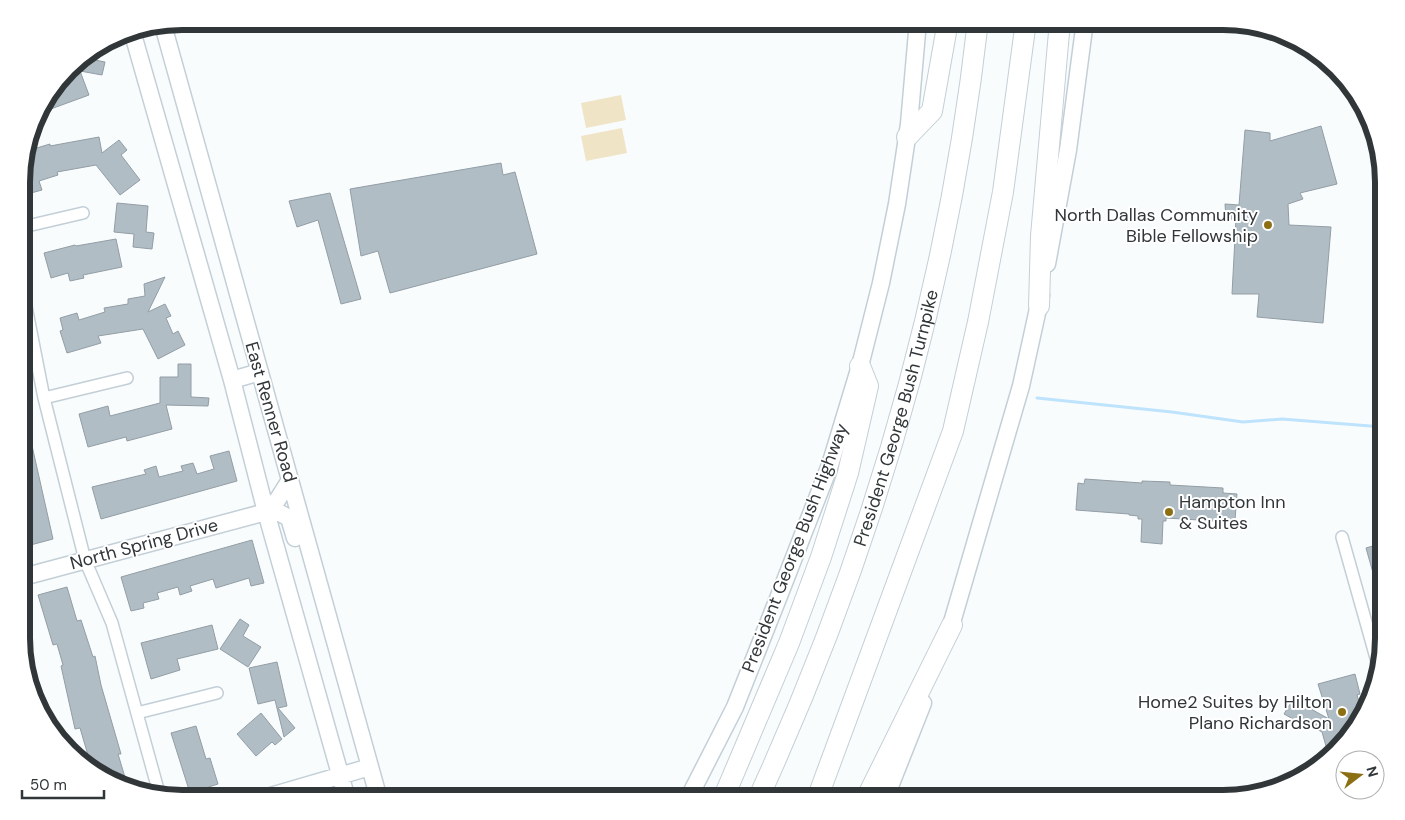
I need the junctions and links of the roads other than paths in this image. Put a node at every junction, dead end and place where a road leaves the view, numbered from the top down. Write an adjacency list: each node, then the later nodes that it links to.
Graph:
1 (917, 30): 9 (main road, President George Bush Highway)
2 (946, 30): 9 (highway)
3 (977, 30): 37 (highway, President George Bush Turnpike)
4 (1025, 30): 38 (highway)
5 (1059, 30): 12 (highway)
6 (1084, 30): 12 (main road)
7 (165, 31): 15 (main road, East Renner Road)
8 (134, 38): 17 (main road, East Renner Road)
9 (907, 137): 14 (main road, President George Bush Highway)
10 (83, 213): 11 (street)
11 (30, 225)
12 (1039, 306): 25 (main road)
13 (30, 327): 18 (street)
14 (860, 366): 35 (main road, President George Bush Highway); 36 (highway)
15 (260, 372): 17 (main road); 19 (main road, East Renner Road)
16 (127, 378): 18 (street)
17 (232, 380): 20 (main road, East Renner Road)
18 (44, 398): 22 (street)
19 (290, 480): 20 (main road); 24 (main road, East Renner Road)
20 (266, 512): 22 (main road, North Spring Drive); 24 (main road); 30 (main road, East Renner Road)
21 (1342, 537): 26 (street)
22 (85, 560): 23 (main road, North Spring Drive); 28 (street)
23 (30, 575)
24 (316, 575): 29 (main road, East Renner Road)
25 (952, 626): 39 (highway); 40 (main road)
26 (1374, 652)
27 (217, 693): 28 (street)
28 (136, 713): 31 (street)
29 (370, 767): 30 (main road); 34 (main road, East Renner Road)
30 (340, 776): 32 (main road); 33 (main road, East Renner Road)
31 (158, 788)
32 (291, 790)
33 (344, 790)
34 (376, 790)
35 (693, 790)
36 (727, 790)
37 (762, 790)
38 (820, 790)
39 (870, 790)
40 (889, 790)

